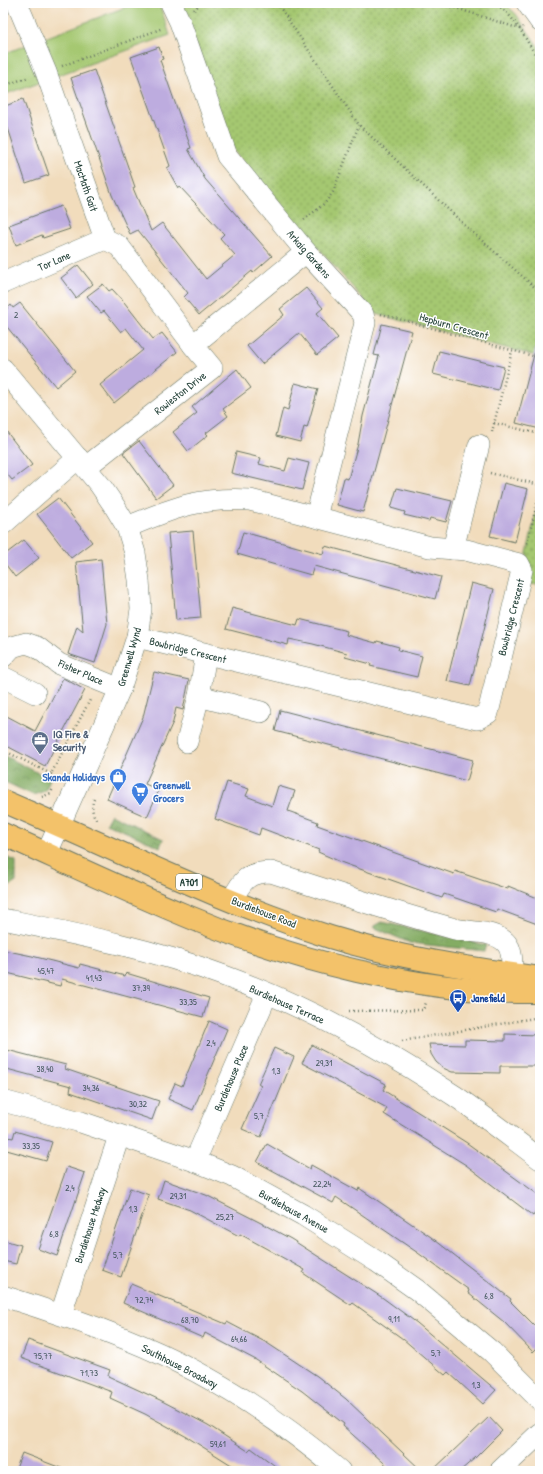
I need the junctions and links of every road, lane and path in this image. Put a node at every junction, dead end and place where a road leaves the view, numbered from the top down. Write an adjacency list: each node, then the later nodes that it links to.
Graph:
1 (17, 3): 10 (street, MacMath Gait)
2 (171, 3): 7 (street, Arkaig Gardens)
3 (277, 3): 12 (path)
4 (427, 3): 8 (path)
5 (494, 3): 8 (path)
6 (535, 14): 8 (path)
7 (180, 22): 10 (path); 15 (street, Arkaig Gardens)
8 (520, 29): 9 (path)
9 (540, 63)
10 (46, 72): 11 (path); 16 (street, MacMath Gait)
11 (3, 86)
12 (359, 125): 15 (path); 19 (path)
13 (540, 151): 14 (path)
14 (540, 156)
15 (290, 232): 17 (street, Arkaig Gardens)
16 (104, 239): 18 (street, Tor Lane); 21 (street)
17 (306, 252): 20 (street, Arkaig Gardens); 21 (street)
18 (3, 283)
19 (540, 292)
20 (363, 314): 22 (path, Hepburn Crescent); 32 (street)
21 (193, 344): 28 (street, Rowieston Drive)
22 (512, 351): 23 (path, Hepburn Crescent); 25 (path)
23 (540, 358)
24 (3, 369): 28 (street, Greenwell Wynd)
25 (494, 423): 26 (path); 27 (path)
26 (540, 434)
27 (485, 440): 29 (street)
28 (82, 463): 33 (street); 34 (street, Greenwell Wynd)
29 (473, 469): 30 (path); 35 (street)
30 (540, 485)
31 (540, 492): 36 (path)
32 (316, 517): 34 (street, Bowbridge Crescent); 35 (street, Bowbridge Crescent)
33 (3, 524)
34 (127, 528): 37 (street, Greenwell Wynd)
35 (453, 549): 36 (street, Bowbridge Crescent)
36 (519, 564): 38 (street, Bowbridge Crescent)
37 (137, 637): 38 (street, Bowbridge Crescent); 42 (street, Greenwell Wynd)
38 (206, 654): 44 (street)
39 (3, 657): 41 (street, Fisher Place)
40 (3, 677): 43 (street)
41 (99, 681): 42 (street, Fisher Place); 48 (path)
42 (120, 689): 49 (street, Greenwell Wynd)
43 (35, 693)
44 (198, 696): 45 (street); 46 (street)
45 (261, 712)
46 (187, 742)
47 (3, 750): 48 (path)
48 (51, 774): 49 (path)
49 (67, 784): 50 (path); 52 (path); 53 (street, Greenwell Wynd)
50 (40, 797)
51 (3, 801): 53 (main road, Burdiehouse Road / A701)
52 (99, 822)
53 (60, 825): 55 (street, Greenwell Wynd); 56 (main road, Burdiehouse Road / A701)
54 (4, 835): 55 (main road, Burdiehouse Road / A701)
55 (47, 854): 60 (main road, Burdiehouse Road / A701)
56 (232, 900): 59 (main road, Burdiehouse Road / A701); 59 (street)
57 (3, 919): 62 (street, Burdiehouse Terrace)
58 (540, 978): 59 (main road, Burdiehouse Road / A701)
59 (509, 983): 60 (main road, Burdiehouse Road / A701); 61 (main road, Burdiehouse Road / A701)
60 (436, 985): 64 (path)
61 (540, 992)
62 (267, 994): 64 (street, Burdiehouse Terrace); 69 (street, Burdiehouse Place)
63 (540, 1017): 65 (path)
64 (336, 1026): 65 (street, Burdiehouse Terrace)
65 (374, 1047): 68 (street, Burdiehouse Terrace)
66 (3, 1100): 67 (street, Burdiehouse Avenue)
67 (119, 1136): 69 (street, Burdiehouse Avenue); 71 (street, Burdiehouse Medway)
68 (540, 1159)
69 (195, 1161): 72 (street, Burdiehouse Avenue)
70 (3, 1296): 71 (street, Southhouse Broadway)
71 (61, 1314): 74 (street, Southhouse Broadway)
72 (540, 1400)
73 (540, 1433): 75 (street)
74 (338, 1470)
75 (500, 1471)

